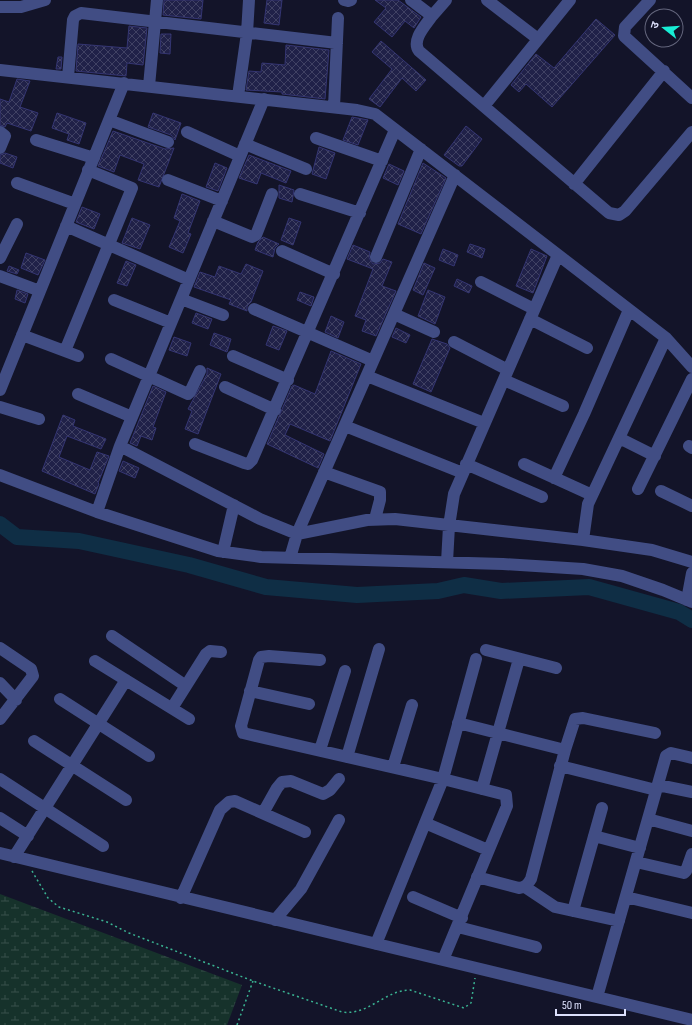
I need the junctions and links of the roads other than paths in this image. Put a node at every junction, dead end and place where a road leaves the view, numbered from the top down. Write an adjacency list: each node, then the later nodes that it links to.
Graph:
1 (45, 0): 11 (street)
2 (157, 0): 14 (street)
3 (249, 0): 15 (street)
4 (344, 0): 5 (street)
5 (351, 0)
6 (411, 0): 12 (street)
7 (446, 0): 12 (street)
8 (487, 0): 16 (street)
9 (570, 0): 16 (street)
10 (650, 0): 19 (street)
11 (0, 6)
12 (432, 16): 26 (street)
13 (338, 18): 17 (street)
14 (155, 22): 15 (street); 20 (street); 22 (street)
15 (247, 33): 17 (street); 23 (street)
16 (538, 39): 26 (street)
17 (337, 43): 27 (street)
18 (0, 70): 20 (street)
19 (664, 71): 24 (street); 47 (street)
20 (68, 76): 21 (street)
21 (124, 83): 22 (street); 28 (street)
22 (149, 86): 23 (street)
23 (238, 96): 25 (street)
24 (692, 98)
25 (264, 99): 27 (street); 36 (street)
26 (484, 106): 47 (street)
27 (334, 107): 29 (street)
28 (109, 120): 35 (street); 40 (street)
29 (395, 130): 38 (street); 41 (street)
30 (0, 132): 37 (street)
31 (187, 132): 39 (street)
32 (692, 132): 47 (street)
33 (316, 138): 41 (street)
34 (36, 140): 40 (street)
35 (168, 142)
36 (245, 144): 39 (street); 42 (street)
37 (0, 148)
38 (421, 149): 44 (street); 59 (street)
39 (240, 156): 50 (street)
40 (94, 158): 43 (street)
41 (382, 161): 52 (street)
42 (306, 169)
43 (88, 170): 51 (street); 56 (street)
44 (455, 175): 58 (street); 70 (street)
45 (168, 180): 50 (street)
46 (17, 183): 51 (street)
47 (574, 184)
48 (272, 194): 53 (street)
49 (300, 194): 52 (street)
50 (222, 201): 53 (street)
51 (75, 204): 55 (street)
52 (360, 213): 61 (street)
53 (213, 221): 63 (street)
54 (17, 224): 60 (street)
55 (66, 226): 56 (street); 65 (street)
56 (110, 246): 63 (street); 80 (street)
57 (282, 251): 61 (street)
58 (558, 255): 69 (street); 71 (street)
59 (376, 257)
60 (0, 258)
61 (334, 274): 75 (street)
62 (0, 276): 65 (street)
63 (189, 280): 66 (street)
64 (481, 282): 71 (street)
65 (40, 291): 76 (street)
66 (181, 299): 72 (street); 73 (street)
67 (114, 300): 73 (street)
68 (254, 309): 75 (street)
69 (629, 310): 77 (street); 111 (street)
70 (394, 314): 74 (street); 84 (street)
71 (532, 314): 79 (street); 88 (street)
72 (223, 315)
73 (171, 323): 89 (street)
74 (434, 332)
75 (308, 334): 84 (street); 92 (street)
76 (22, 335): 80 (street); 85 (street)
77 (666, 338): 86 (street); 103 (street)
78 (454, 342): 88 (street)
79 (587, 348)
80 (65, 351): 81 (street)
81 (78, 356)
82 (233, 356): 92 (street)
83 (111, 359): 89 (street)
84 (373, 361): 90 (street)
85 (5, 366): 94 (street)
86 (692, 367)
87 (200, 371): 89 (street)
88 (506, 375): 96 (street); 101 (street)
89 (149, 376): 99 (street)
90 (367, 376): 101 (street); 102 (street)
91 (692, 379): 106 (street)
92 (288, 380): 98 (street)
93 (225, 387): 98 (street)
94 (0, 390)
95 (78, 394): 99 (street)
96 (563, 406)
97 (0, 407): 100 (street)
98 (275, 410): 104 (street)
99 (132, 417): 105 (street)
100 (39, 420)
101 (484, 424): 108 (street)
102 (345, 426): 108 (street); 109 (street)
103 (619, 438): 106 (street); 114 (street)
104 (194, 444)
105 (120, 446): 116 (street); 118 (street)
106 (654, 456): 112 (street)
107 (524, 464): 111 (street)
108 (465, 469): 115 (street); 120 (street)
109 (324, 472): 119 (street); 121 (street)
110 (0, 475): 118 (street)
111 (554, 478): 114 (street)
112 (638, 489)
113 (661, 491): 117 (street)
114 (592, 495): 122 (street)
115 (542, 497)
116 (234, 505): 121 (street); 123 (street)
117 (692, 506)
118 (97, 512): 123 (street)
119 (375, 520): 120 (street); 121 (street)
120 (449, 526): 122 (street); 125 (street)
121 (297, 534): 124 (street)
122 (583, 540): 126 (street)
123 (223, 552): 124 (street)
124 (290, 558): 125 (street)
125 (447, 562): 128 (street)
126 (692, 562)
127 (692, 573): 128 (street)
128 (690, 601)
129 (112, 636): 142 (street)
130 (0, 648): 145 (street)
131 (380, 649): 159 (street)
132 (486, 650): 135 (street)
133 (221, 652): 142 (street)
134 (476, 659): 152 (street)
135 (519, 659): 138 (street); 153 (street)
136 (320, 660): 143 (street)
137 (95, 661): 140 (street)
138 (556, 668)
139 (345, 671): 156 (street)
140 (126, 680): 148 (street); 151 (street)
141 (0, 683): 145 (street)
142 (186, 686): 148 (street)
143 (250, 690): 146 (street); 156 (street)
144 (60, 699): 151 (street)
145 (16, 700): 149 (street)
146 (309, 704)
147 (412, 705): 163 (street)
148 (172, 708): 150 (street)
149 (0, 719)
150 (190, 719)
151 (99, 723): 158 (street); 161 (street)
152 (458, 723): 153 (street); 166 (street)
153 (497, 732): 157 (street); 168 (street)
154 (655, 733): 157 (street)
155 (34, 741): 161 (street)
156 (320, 750): 159 (street)
157 (565, 750): 162 (street)
158 (149, 756)
159 (347, 757): 163 (street)
160 (692, 758): 167 (street)
161 (72, 766): 170 (street); 172 (street)
162 (560, 766): 167 (street); 190 (street)
163 (393, 767): 166 (street)
164 (0, 779): 172 (street)
165 (339, 779): 173 (street)
166 (443, 779): 168 (street); 177 (street)
167 (657, 787): 169 (street); 175 (street)
168 (482, 788): 184 (street)
169 (692, 792)
170 (126, 800)
171 (602, 808): 181 (street)
172 (45, 809): 180 (street); 182 (street)
173 (263, 813): 179 (street); 193 (street)
174 (0, 818): 180 (street)
175 (648, 819): 178 (street); 183 (street)
176 (339, 820): 196 (street)
177 (425, 823): 184 (street); 199 (street)
178 (692, 831)
179 (305, 832)
180 (28, 836): 187 (street)
181 (594, 836): 183 (street); 194 (street)
182 (103, 846)
183 (640, 848): 188 (street)
184 (488, 850): 189 (street)
185 (0, 853): 187 (street)
186 (692, 854): 188 (street)
187 (14, 857): 193 (street)
188 (636, 862): 192 (street)
189 (477, 877): 190 (street); 198 (street)
190 (525, 887): 194 (street)
191 (413, 897): 198 (street)
192 (626, 897): 195 (street); 197 (street)
193 (181, 898): 196 (street)
194 (573, 911): 197 (street)
195 (692, 913)
196 (275, 920): 199 (street)
197 (619, 921): 202 (street)
198 (460, 922): 200 (street); 201 (street)
199 (376, 944): 201 (street)
200 (536, 947)
201 (443, 960): 202 (street)
202 (597, 997): 203 (street)
203 (692, 1020)

